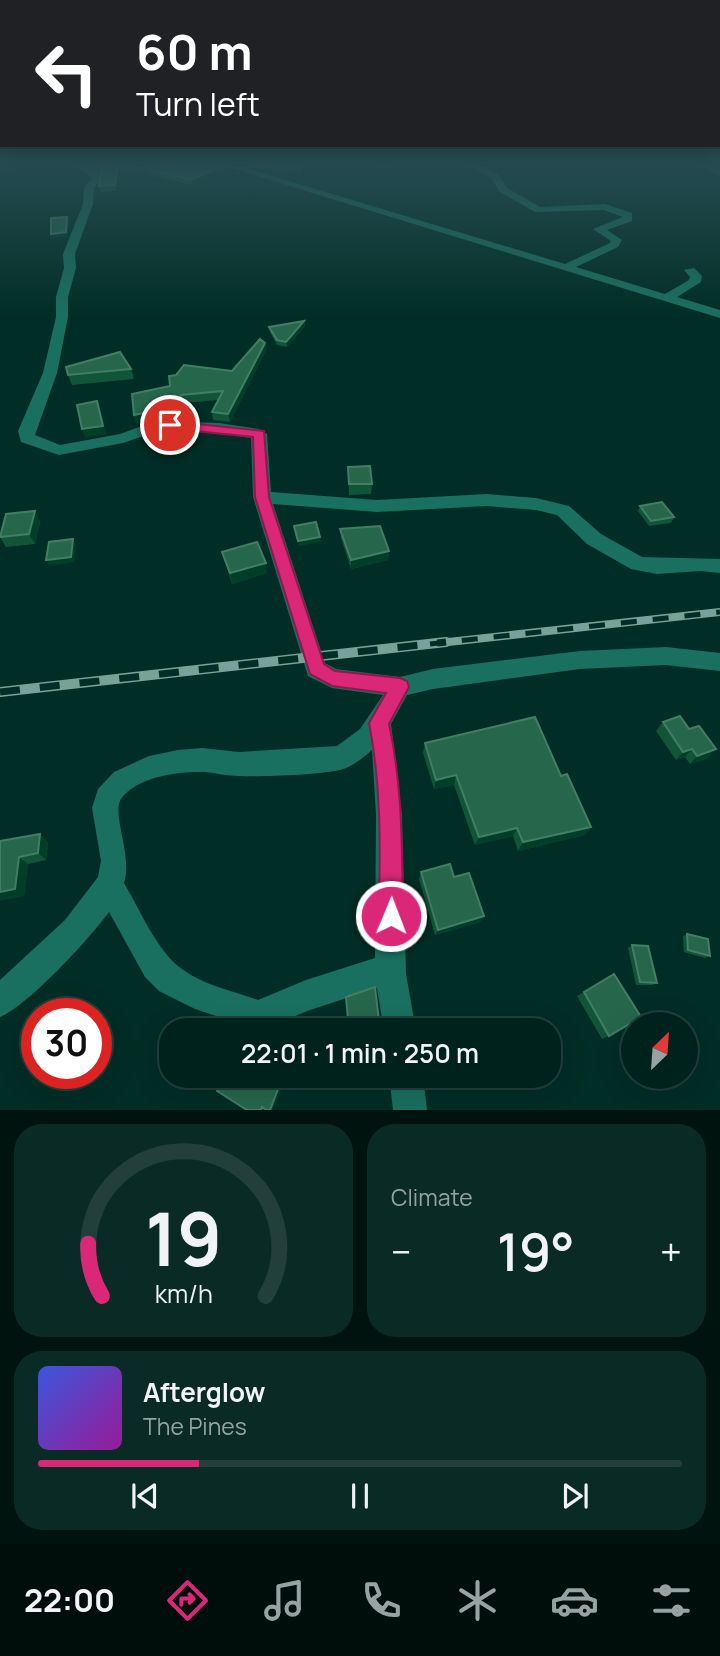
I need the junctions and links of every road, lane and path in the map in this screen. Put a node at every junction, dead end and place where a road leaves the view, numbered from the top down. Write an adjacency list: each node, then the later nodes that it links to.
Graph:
1 (84, 215): 8 (street)
2 (385, 215): 4 (street)
3 (627, 215): 4 (street)
4 (567, 267): 6 (street)
5 (690, 270): 6 (street)
6 (666, 298): 7 (street)
7 (720, 314)
8 (262, 497): 9 (street); 11 (street)
9 (720, 566)
10 (720, 662): 11 (street)
11 (400, 687): 12 (street)
12 (379, 723): 13 (street); 14 (street)
13 (109, 886): 14 (street); 15 (street)
14 (390, 968): 16 (street)
15 (0, 1001)
16 (398, 1018)
17 (407, 1088): 18 (street)
18 (410, 1110)

